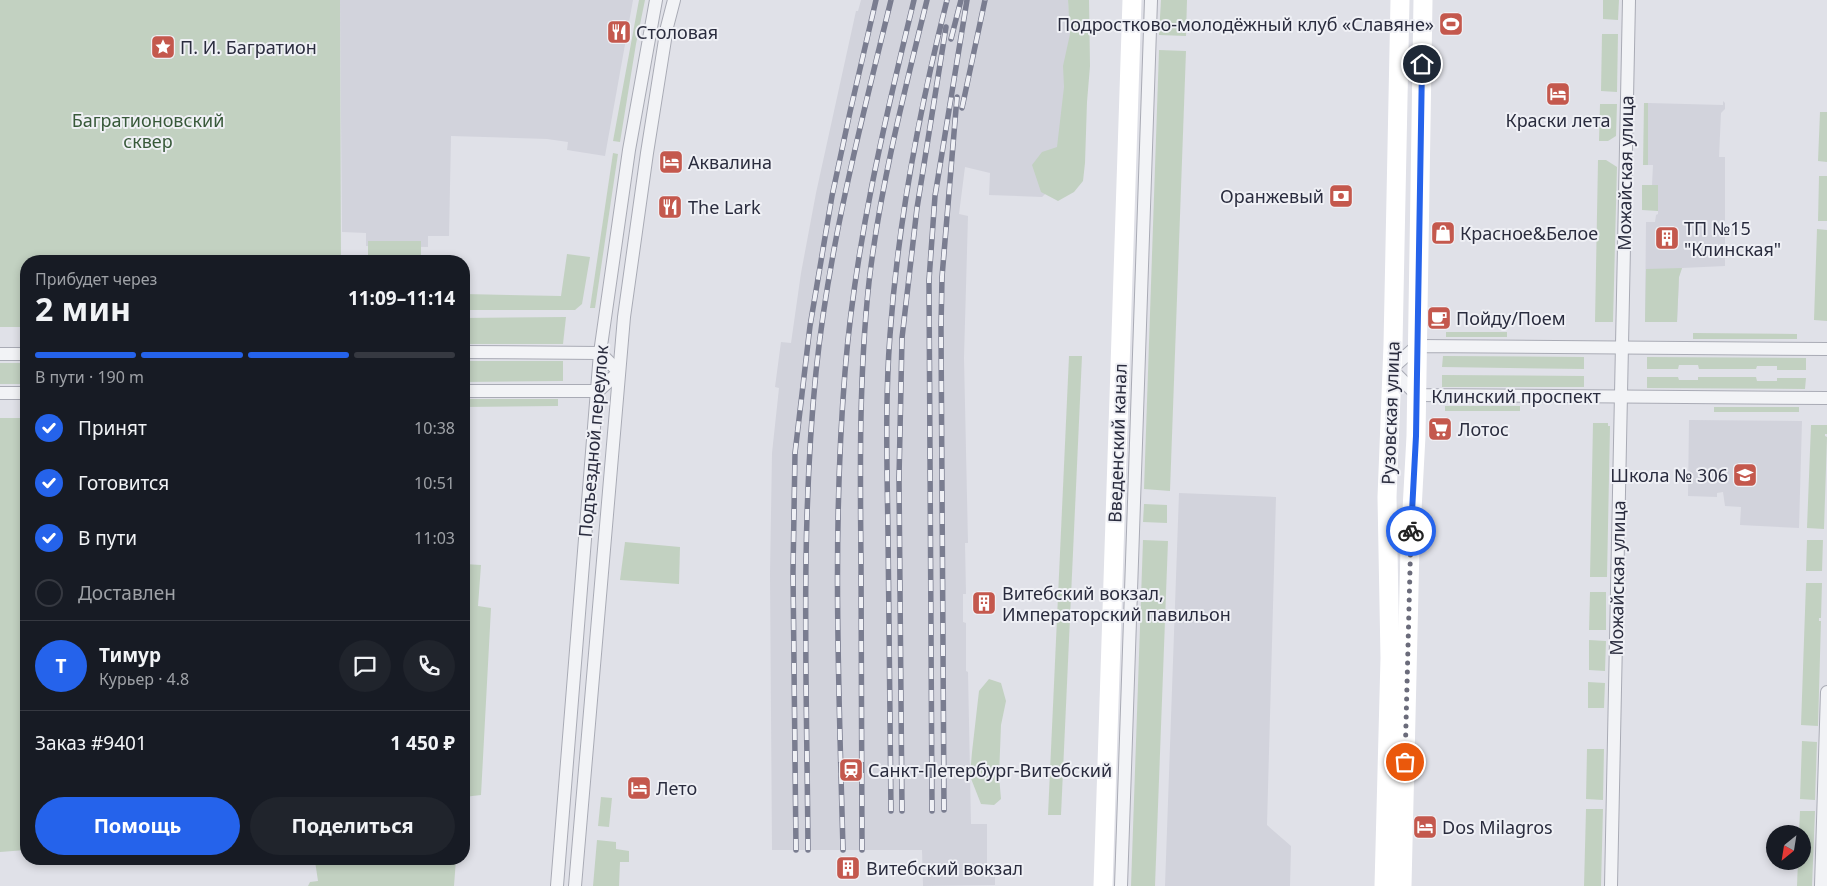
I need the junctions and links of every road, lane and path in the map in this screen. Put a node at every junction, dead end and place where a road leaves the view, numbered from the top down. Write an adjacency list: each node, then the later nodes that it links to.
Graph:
1 (656, 0): 14 (street, Подъездной переулок)
2 (674, 0): 16 (street, Подъездной переулок)
3 (1132, 0): 27 (street, Введенский канал)
4 (1151, 0): 28 (street, Введенский канал)
5 (1400, 0): 15 (street, Рузовская улица)
6 (1423, 0): 8 (street, Рузовская улица)
7 (1628, 0): 9 (street, Можайская улица)
8 (1417, 346): 9 (street); 15 (street); 21 (street, Рузовская улица)
9 (1622, 348): 10 (street); 22 (street, Можайская улица)
10 (1827, 349)
11 (470, 352): 14 (street)
12 (0, 354): 13 (street)
13 (20, 354)
14 (600, 354): 16 (street); 18 (street, Подъездной переулок)
15 (1391, 369): 21 (street, Клинский проспект); 29 (street, Рузовская улица)
16 (619, 372): 18 (street); 26 (street, Подъездной переулок)
17 (470, 391): 18 (street)
18 (598, 391): 25 (street, Подъездной переулок)
19 (0, 393): 20 (street)
20 (20, 393)
21 (1417, 395): 22 (street, Клинский проспект); 30 (street, Рузовская улица)
22 (1621, 397): 23 (street, Клинский проспект); 31 (street, Можайская улица)
23 (1827, 398)
24 (1827, 692): 32 (street)
25 (557, 886)
26 (575, 886)
27 (1103, 886)
28 (1121, 886)
29 (1384, 886)
30 (1402, 886)
31 (1612, 886)
32 (1820, 886)

